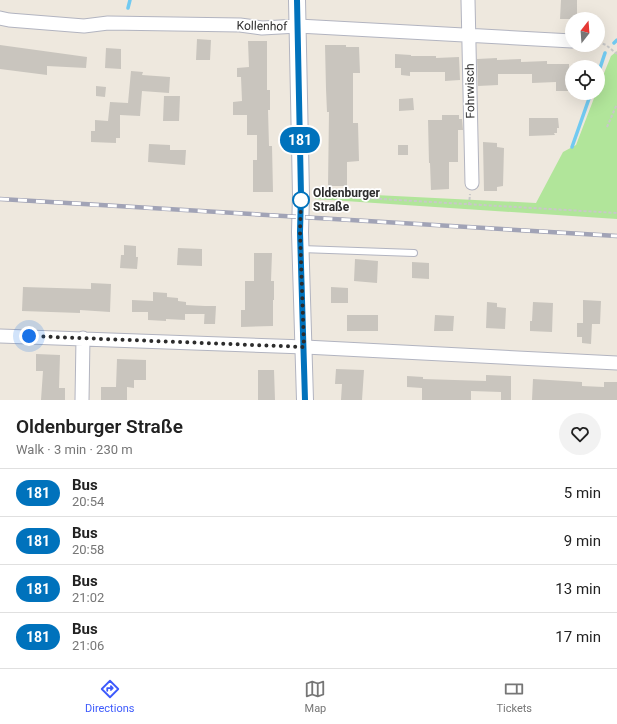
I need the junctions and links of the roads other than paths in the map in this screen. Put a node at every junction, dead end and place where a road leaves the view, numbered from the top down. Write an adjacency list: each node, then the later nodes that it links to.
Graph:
1 (297, 0): 4 (street)
2 (468, 0): 5 (street, Fohrwisch)
3 (0, 18): 4 (street, Kollenhof)
4 (298, 26): 5 (street, Kollenhof); 8 (street)
5 (469, 36): 6 (street, Kollenhof); 7 (street, Fohrwisch)
6 (565, 41)
7 (472, 183)
8 (301, 249): 9 (lane); 12 (street)
9 (414, 253)
10 (0, 336): 11 (street)
11 (83, 338): 12 (street); 14 (street)
12 (304, 347): 13 (street); 15 (street)
13 (617, 363)
14 (82, 400)
15 (305, 400)

